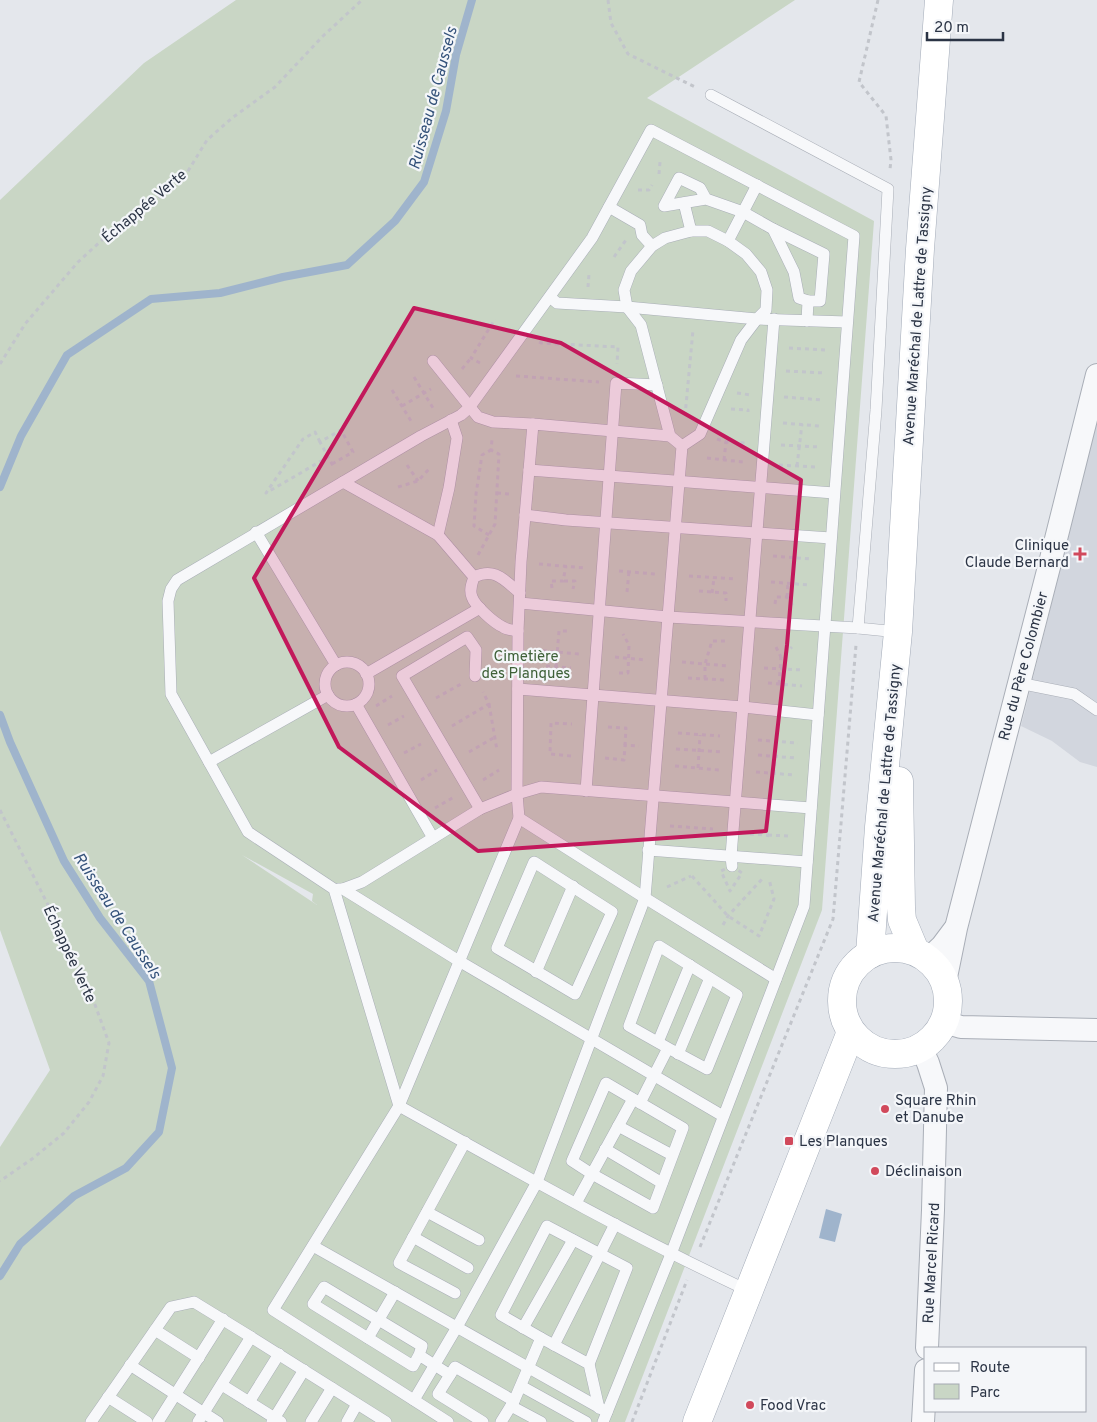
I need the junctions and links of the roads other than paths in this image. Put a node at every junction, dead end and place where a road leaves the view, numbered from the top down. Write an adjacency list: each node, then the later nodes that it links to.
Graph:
1 (940, 0): 50 (main road, Avenue Maréchal de Lattre de Tassigny)
2 (711, 95): 48 (lane)
3 (756, 185): 6 (lane); 7 (lane); 18 (lane)
4 (706, 199): 5 (lane); 5 (lane); 7 (lane)
5 (684, 203): 9 (lane)
6 (608, 207): 11 (lane); 12 (lane)
7 (743, 212): 8 (lane); 10 (lane)
8 (773, 229): 13 (lane); 13 (lane)
9 (690, 231): 10 (lane); 11 (lane)
10 (728, 241): 15 (lane)
11 (652, 246): 14 (lane)
12 (550, 297): 14 (lane); 22 (lane)
13 (808, 300): 17 (lane)
14 (627, 307): 15 (lane); 21 (lane)
15 (757, 319): 16 (lane); 27 (lane)
16 (774, 319): 17 (lane); 32 (lane)
17 (807, 320): 18 (lane)
18 (847, 322): 33 (lane)
19 (433, 360): 22 (lane)
20 (1097, 378): 54 (street, Rue du Père Colombier)
21 (657, 385): 25 (lane); 26 (lane)
22 (470, 408): 23 (lane); 24 (lane)
23 (451, 420): 31 (lane); 39 (lane)
24 (533, 424): 25 (lane); 28 (lane)
25 (613, 431): 26 (lane); 29 (lane)
26 (670, 436): 27 (lane)
27 (682, 446): 30 (lane)
28 (529, 470): 29 (lane); 34 (lane)
29 (610, 476): 30 (lane); 35 (lane)
30 (679, 481): 32 (lane); 36 (lane)
31 (343, 482): 37 (lane); 39 (lane)
32 (760, 488): 33 (lane); 38 (lane)
33 (834, 493): 40 (lane)
34 (526, 515): 35 (lane); 42 (lane)
35 (606, 522): 36 (lane); 44 (lane)
36 (675, 527): 38 (lane); 45 (lane)
37 (256, 532): 51 (lane); 63 (lane)
38 (757, 533): 40 (lane); 46 (lane)
39 (438, 535): 41 (lane)
40 (831, 538): 47 (lane)
41 (471, 574): 42 (lane); 43 (lane)
42 (520, 598): 44 (lane); 49 (lane)
43 (480, 608): 49 (lane); 52 (lane)
44 (599, 612): 45 (lane); 57 (lane)
45 (668, 617): 46 (lane); 58 (lane)
46 (750, 622): 47 (lane); 60 (lane)
47 (825, 626): 48 (lane); 62 (lane)
48 (858, 628): 50 (lane)
49 (518, 631): 55 (lane)
50 (898, 632): 79 (main road, Avenue Maréchal de Lattre de Tassigny); 80 (main road, Avenue Maréchal de Lattre de Tassigny)
51 (336, 665): 52 (lane); 56 (lane)
52 (366, 674): 59 (lane)
53 (475, 676): 69 (lane)
54 (1019, 683): 61 (lane); 78 (street, Rue du Père Colombier)
55 (518, 689): 57 (lane); 65 (lane)
56 (328, 695): 59 (lane); 63 (lane)
57 (593, 695): 58 (lane); 64 (lane)
58 (661, 701): 60 (lane); 66 (lane)
59 (356, 704): 71 (lane)
60 (743, 707): 62 (lane); 67 (lane)
61 (1097, 710)
62 (818, 715): 68 (lane)
63 (209, 762): 76 (lane)
64 (586, 790): 65 (lane); 66 (lane)
65 (517, 794): 69 (lane); 70 (lane)
66 (653, 796): 67 (lane); 72 (lane)
67 (736, 802): 68 (lane); 73 (lane)
68 (811, 808): 74 (lane)
69 (480, 809): 71 (lane)
70 (519, 818): 77 (lane); 81 (lane)
71 (433, 838): 76 (lane)
72 (648, 850): 73 (lane); 77 (lane)
73 (731, 861): 74 (lane)
74 (807, 862): 85 (lane)
75 (573, 886): 83 (lane); 83 (lane); 83 (lane)
76 (338, 889): 81 (lane); 98 (lane)
77 (645, 898): 85 (lane); 90 (lane)
78 (956, 928): 80 (street, Rue du Père Colombier); 86 (street, Rue du Père Colombier)
79 (870, 954): 80 (main road); 89 (main road)
80 (922, 955): 86 (main road)
81 (459, 961): 90 (lane); 98 (lane)
82 (690, 965): 84 (lane); 91 (lane); 91 (lane)
83 (536, 972)
84 (710, 978): 94 (lane); 94 (lane)
85 (776, 979): 99 (lane)
86 (945, 982): 87 (main road)
87 (944, 1022): 88 (street); 93 (main road)
88 (1097, 1030)
89 (851, 1032): 92 (main road); 96 (main road)
90 (591, 1039): 95 (lane); 105 (lane)
91 (663, 1045): 94 (lane); 95 (lane)
92 (876, 1051): 93 (main road); 96 (main road)
93 (914, 1051): 129 (street, Rue Marcel Ricard)
94 (678, 1054)
95 (653, 1076): 97 (lane); 99 (lane)
96 (834, 1076): 117 (main road)
97 (636, 1101): 100 (lane); 103 (lane); 104 (lane)
98 (399, 1106): 101 (lane); 113 (lane)
99 (723, 1116): 115 (lane)
100 (618, 1126): 102 (lane); 103 (lane)
101 (465, 1142): 105 (lane); 108 (lane)
102 (605, 1149): 104 (lane); 106 (lane)
103 (672, 1155): 106 (lane)
104 (592, 1174): 106 (lane); 107 (lane)
105 (536, 1182): 107 (lane); 122 (lane)
106 (662, 1183)
107 (576, 1203): 109 (lane)
108 (427, 1212): 110 (lane); 111 (lane)
109 (615, 1224): 114 (lane); 115 (lane)
110 (413, 1237): 116 (lane); 119 (lane)
111 (479, 1240)
112 (573, 1240): 114 (lane); 123 (lane); 123 (lane)
113 (313, 1246): 118 (lane); 144 (lane)
114 (600, 1254): 128 (lane); 133 (lane)
115 (671, 1254): 117 (lane); 149 (lane)
116 (468, 1268)
117 (749, 1291): 164 (main road)
118 (395, 1292): 121 (lane); 122 (lane)
119 (456, 1293)
120 (224, 1319): 124 (lane); 125 (lane); 132 (lane)
121 (379, 1320): 126 (lane); 126 (lane); 131 (lane)
122 (457, 1327): 135 (lane); 136 (lane)
123 (523, 1328): 127 (lane)
124 (155, 1330): 132 (lane); 134 (lane)
125 (251, 1336): 130 (lane); 139 (lane)
126 (368, 1338): 131 (lane)
127 (541, 1338): 128 (lane); 136 (lane)
128 (554, 1345): 133 (lane)
129 (927, 1347)
130 (279, 1354): 137 (lane); 145 (lane)
131 (419, 1355): 135 (lane)
132 (199, 1358): 142 (lane)
133 (589, 1364): 149 (lane)
134 (130, 1365): 142 (lane); 143 (lane)
135 (435, 1366): 138 (lane); 144 (lane)
136 (529, 1368): 140 (lane); 149 (lane)
137 (304, 1370): 141 (lane); 151 (lane)
138 (450, 1375): 147 (lane); 160 (lane)
139 (222, 1385): 145 (lane); 150 (lane)
140 (521, 1386): 147 (lane); 163 (lane)
141 (332, 1388): 146 (lane); 156 (lane)
142 (176, 1395): 150 (lane); 154 (lane)
143 (108, 1397): 152 (lane); 153 (lane)
144 (414, 1400): 159 (lane)
145 (249, 1402): 151 (lane)
146 (357, 1404): 157 (lane); 158 (lane)
147 (512, 1404): 161 (lane); 162 (lane)
148 (924, 1405): 165 (street)
149 (603, 1414)
150 (201, 1418): 155 (lane)
151 (276, 1421)
152 (91, 1422)
153 (147, 1422)
154 (158, 1422)
155 (218, 1422)
156 (311, 1422)
157 (347, 1422)
158 (386, 1422)
159 (448, 1422)
160 (483, 1422)
161 (501, 1422)
162 (541, 1422)
163 (586, 1422)
164 (697, 1422)
165 (923, 1422)

